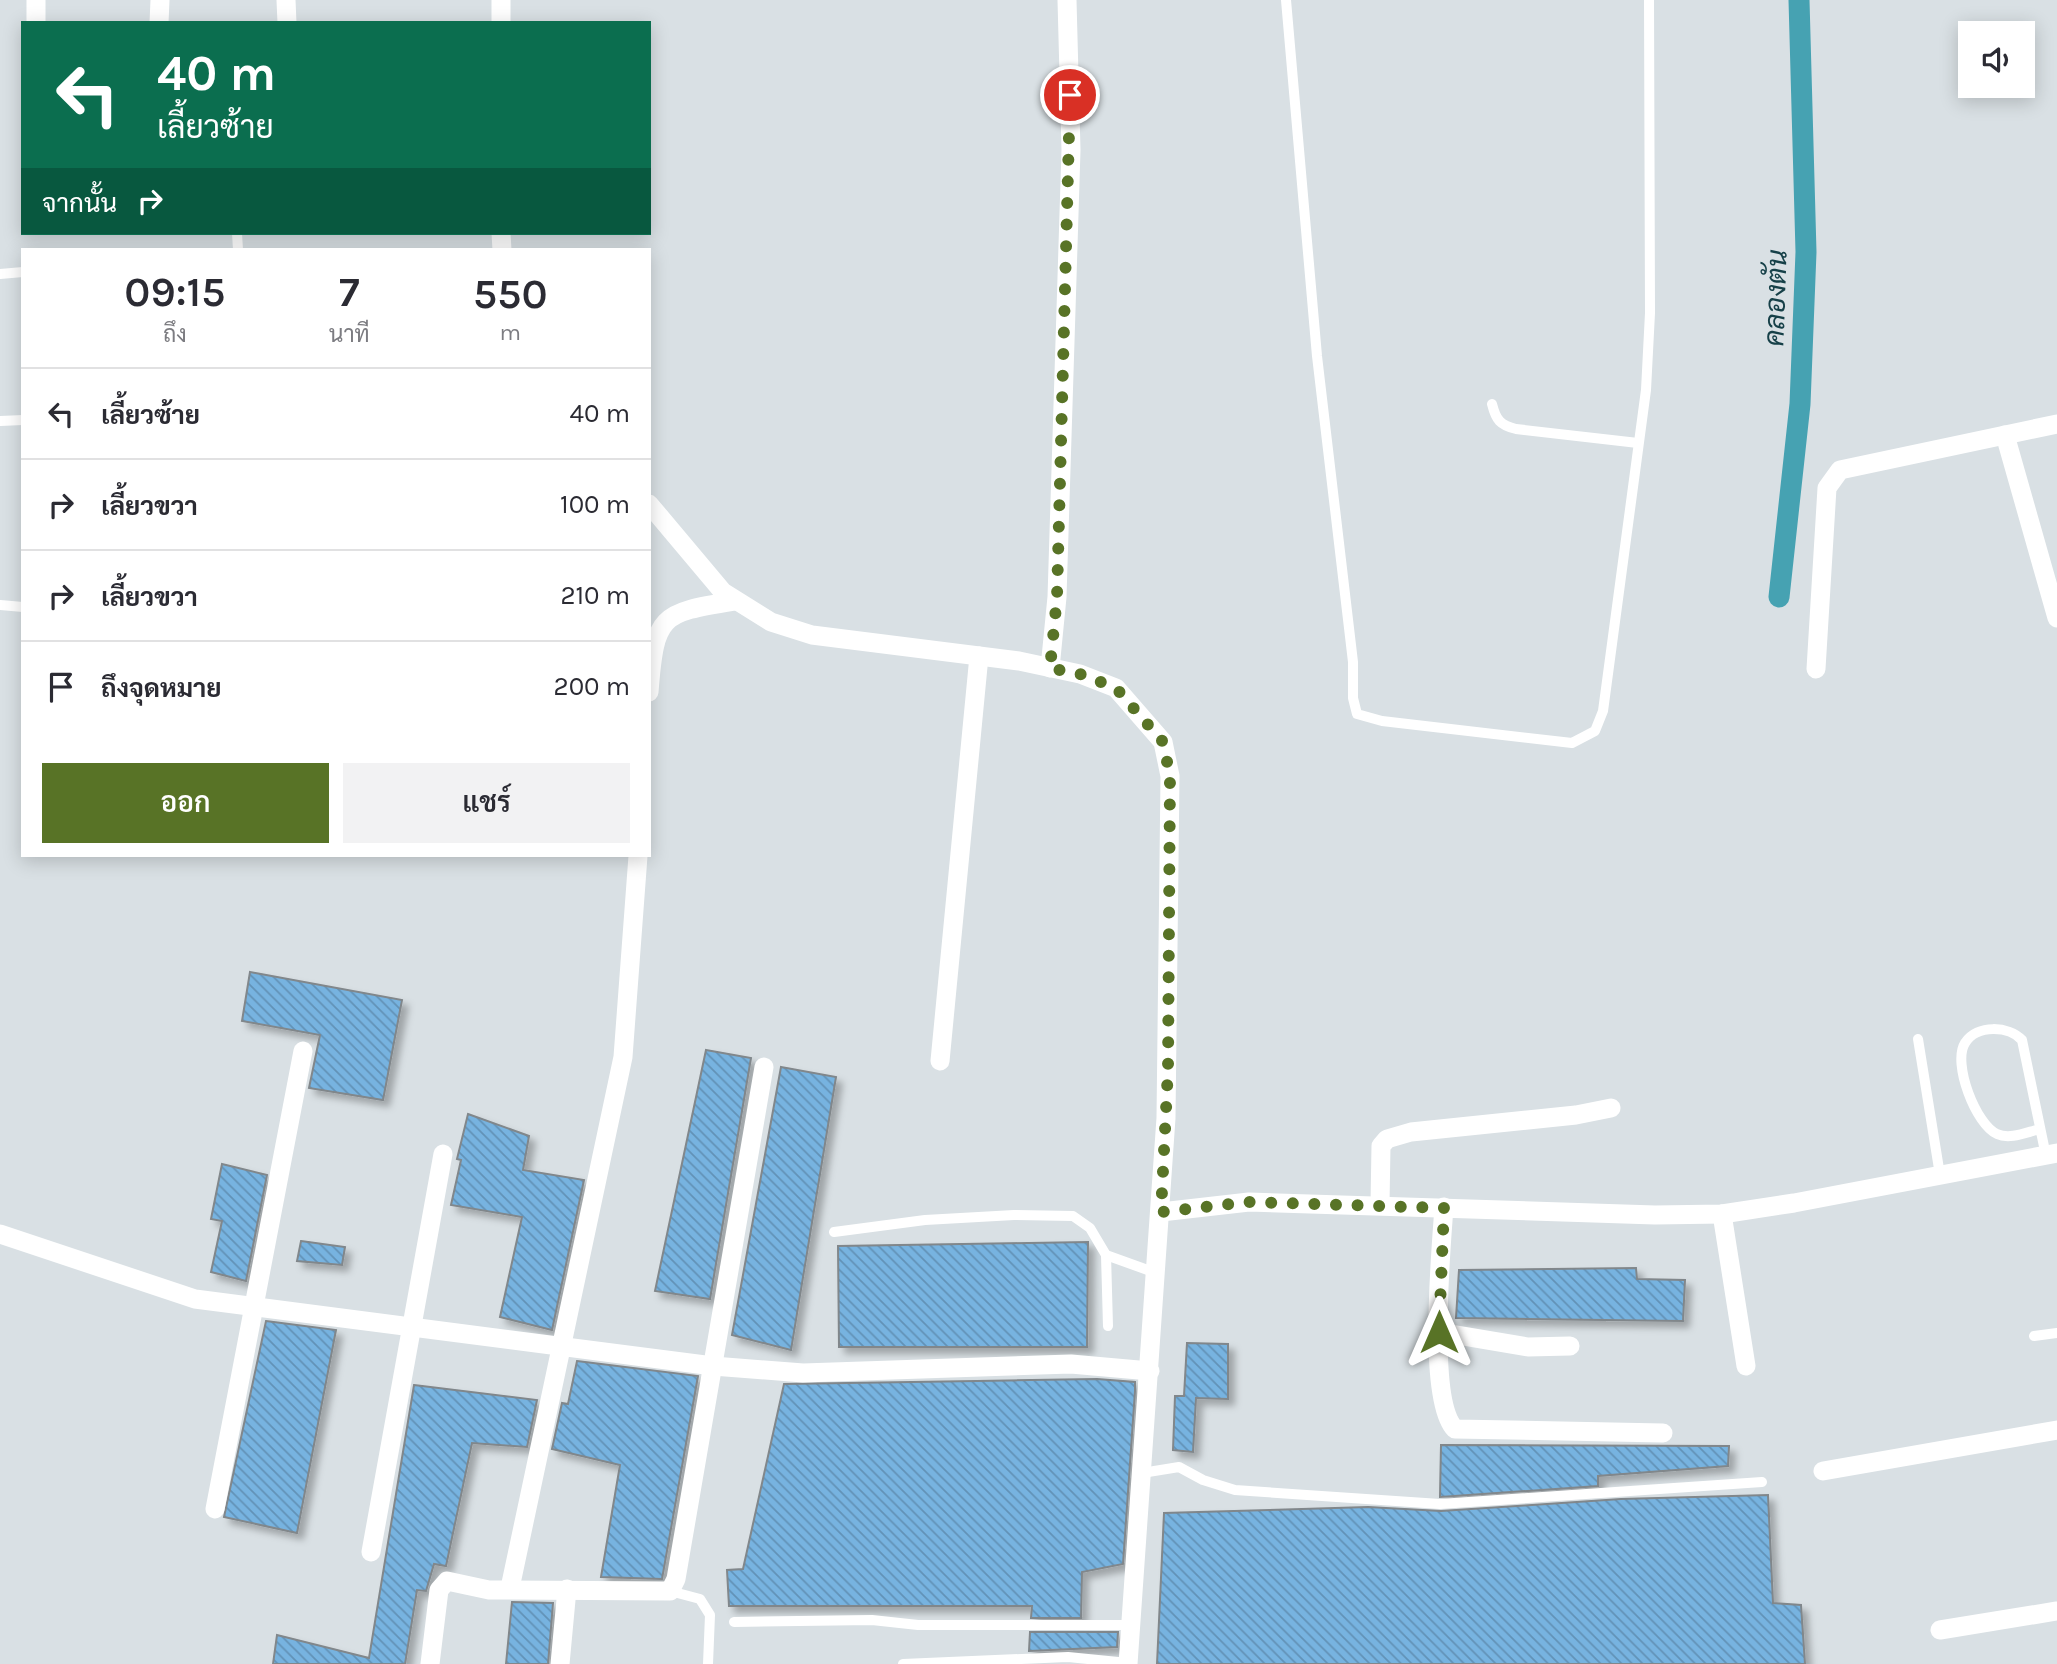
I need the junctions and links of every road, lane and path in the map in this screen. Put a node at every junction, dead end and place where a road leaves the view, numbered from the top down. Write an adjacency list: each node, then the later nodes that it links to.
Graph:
1 (36, 0): 8 (street)
2 (160, 0): 9 (street)
3 (286, 0): 10 (street)
4 (501, 0): 11 (street)
5 (1067, 0): 26 (street)
6 (1286, 0): 19 (lane)
7 (1649, 0): 19 (lane)
8 (36, 21)
9 (159, 21)
10 (287, 21)
11 (501, 21)
12 (21, 272): 13 (lane)
13 (0, 274)
14 (1492, 404): 19 (lane)
15 (21, 419): 16 (lane)
16 (0, 421)
17 (2057, 424): 18 (street)
18 (2005, 435): 24 (street); 27 (street)
19 (1638, 443)
20 (651, 506): 21 (street)
21 (734, 601): 25 (street); 28 (street)
22 (0, 605): 23 (lane)
23 (21, 607)
24 (2057, 618)
25 (979, 656): 26 (street); 32 (street)
26 (1050, 668): 41 (street)
27 (1816, 668)
28 (651, 670)
29 (638, 857): 53 (street)
30 (1917, 1039): 38 (lane)
31 (303, 1051): 47 (street)
32 (940, 1061)
33 (764, 1067): 55 (street)
34 (1611, 1108): 39 (street)
35 (2039, 1129): 35 (lane); 37 (lane)
36 (443, 1154): 48 (street)
37 (2051, 1154): 38 (street)
38 (1940, 1175): 42 (street)
39 (1380, 1204): 40 (street); 41 (street)
40 (1444, 1208): 42 (street); 50 (street)
41 (1161, 1212): 46 (street)
42 (1724, 1213): 56 (street)
43 (834, 1232): 45 (lane)
44 (0, 1234): 47 (street)
45 (1106, 1255): 46 (lane); 49 (lane)
46 (1157, 1274): 57 (street)
47 (254, 1308): 48 (street); 63 (street)
48 (411, 1326): 53 (street); 64 (street)
49 (1108, 1326)
50 (1439, 1332): 54 (street); 59 (street)
51 (2057, 1333): 52 (lane)
52 (2034, 1336)
53 (563, 1346): 55 (street); 65 (street)
54 (1570, 1346)
55 (713, 1366): 57 (street); 67 (street)
56 (1746, 1366)
57 (1150, 1371): 61 (street)
58 (2057, 1430): 60 (street)
59 (1663, 1433)
60 (1823, 1471)
61 (1142, 1473): 62 (lane); 70 (street)
62 (1762, 1482)
63 (215, 1509)
64 (371, 1552)
65 (510, 1588): 66 (street); 72 (street)
66 (567, 1589): 67 (street); 73 (street)
67 (670, 1591): 74 (lane)
68 (2057, 1611): 71 (street)
69 (734, 1622): 70 (lane)
70 (1130, 1625): 76 (street)
71 (1940, 1630)
72 (430, 1664)
73 (560, 1664)
74 (708, 1664)
75 (903, 1664): 76 (lane)
76 (1128, 1664)

